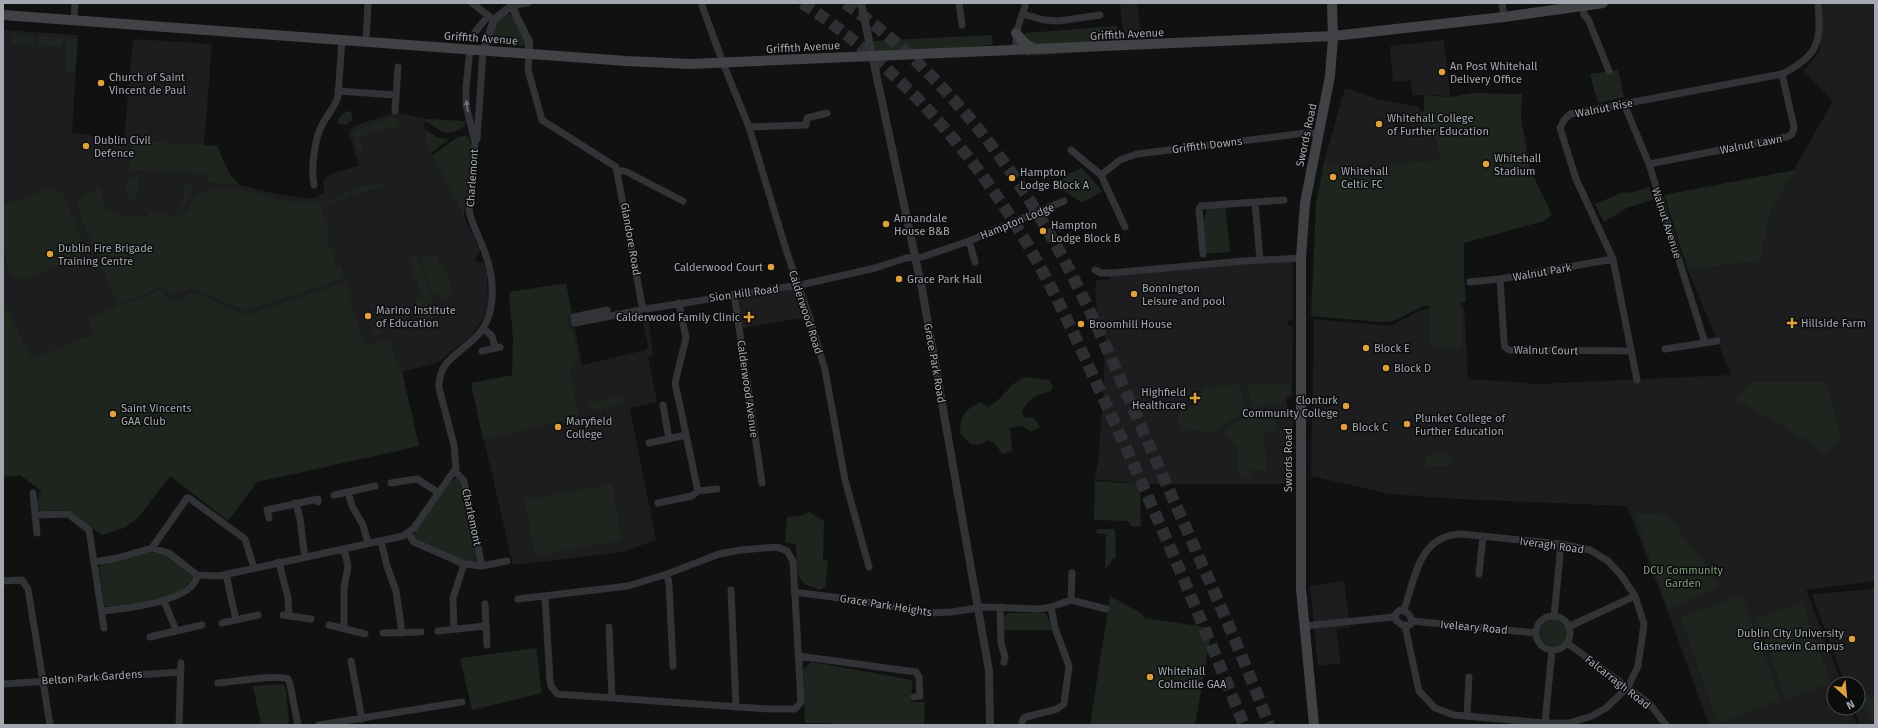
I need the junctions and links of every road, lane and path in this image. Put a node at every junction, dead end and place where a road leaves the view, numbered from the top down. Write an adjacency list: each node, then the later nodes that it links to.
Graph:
1 (75, 3): 20 (street)
2 (368, 3): 26 (street)
3 (472, 3): 19 (street)
4 (528, 3): 13 (street)
5 (701, 3): 33 (street, Calderwood Road)
6 (861, 3): 32 (street, Grace Park Road)
7 (959, 3): 21 (street)
8 (1026, 3): 15 (street)
9 (1332, 3): 24 (main road, Swords Road)
10 (1502, 3): 18 (street)
11 (1603, 3): 14 (main road, Griffith Avenue)
12 (1818, 3): 36 (street, Walnut Rise)
13 (512, 4): 19 (street); 31 (street)
14 (1578, 6): 18 (main road, Griffith Avenue); 35 (street)
15 (1022, 14): 17 (street); 23 (street)
16 (3, 15): 20 (main road, Griffith Avenue)
17 (1100, 15)
18 (1504, 17): 24 (main road, Griffith Avenue)
19 (491, 18): 22 (street); 29 (street)
20 (74, 20): 25 (main road, Griffith Avenue)
21 (962, 25)
22 (475, 32)
23 (1016, 33): 27 (main road); 30 (street)
24 (1333, 36): 27 (main road, Griffith Avenue); 43 (main road, Swords Road)
25 (342, 40): 26 (main road, Griffith Avenue); 37 (street)
26 (366, 42): 28 (main road, Griffith Avenue)
27 (1035, 49): 30 (main road, Griffith Avenue)
28 (470, 50): 29 (main road, Griffith Avenue); 44 (street, Charlemont, one-way to 28)
29 (483, 50): 31 (main road, Griffith Avenue); 44 (street, Charlemont)
30 (1016, 50): 32 (main road, Griffith Avenue)
31 (529, 54): 33 (main road, Griffith Avenue); 47 (street)
32 (873, 57): 33 (main road, Griffith Avenue); 57 (street, Grace Park Road)
33 (723, 63): 42 (street, Calderwood Road)
34 (398, 67): 38 (street)
35 (1609, 71)
36 (1782, 74): 39 (street, Walnut Rise); 46 (street, Walnut Lawn)
37 (338, 91): 38 (street); 49 (street)
38 (396, 95): 40 (street)
39 (1624, 104): 46 (street, Walnut Avenue); 59 (street, Walnut Rise)
40 (395, 111)
41 (827, 113): 42 (street)
42 (749, 126): 65 (street, Calderwood Road)
43 (1319, 134): 48 (street, Griffith Downs); 58 (main road, Swords Road)
44 (475, 142): 70 (street, Charlemont)
45 (1071, 150): 48 (street)
46 (1649, 164): 72 (street, Walnut Avenue)
47 (618, 171): 51 (street); 68 (street, Glandore Road)
48 (1101, 175): 54 (street)
49 (314, 185)
50 (1284, 200): 53 (street)
51 (683, 201)
52 (1064, 201): 55 (street, Hampton Lodge)
53 (1255, 202): 56 (street); 60 (street)
54 (1125, 227)
55 (969, 241): 57 (street, Hampton Lodge); 61 (street)
56 (1204, 254)
57 (914, 257): 65 (street, Sion Hill Road); 126 (street, Grace Park Road)
58 (1301, 258): 60 (street); 142 (main road, Swords Road)
59 (1613, 259): 63 (street, Walnut Park); 75 (street, Walnut Rise)
60 (1260, 260): 62 (street)
61 (975, 262)
62 (1095, 270)
63 (1500, 279): 64 (street, Walnut Park); 75 (street, Walnut Court)
64 (1470, 282)
65 (798, 286): 66 (street, Sion Hill Road); 110 (street, Calderwood Road)
66 (734, 294): 67 (street, Sion Hill Road); 83 (street, Calderwood Avenue)
67 (679, 303): 68 (street, Sion Hill Road); 78 (street)
68 (644, 308): 69 (street, Sion Hill Road)
69 (608, 316)
70 (484, 329): 74 (street); 81 (street, Charlemont)
71 (1717, 342): 72 (street)
72 (1705, 343): 73 (street)
73 (1665, 349)
74 (482, 350)
75 (1631, 350): 76 (street, Walnut Rise)
76 (1637, 380)
77 (663, 405): 79 (street)
78 (686, 435): 79 (street); 86 (street)
79 (669, 439): 80 (street)
80 (649, 443)
81 (455, 471): 88 (street, Charlemont); 109 (street, Charlemont)
82 (391, 483): 88 (street)
83 (762, 483)
84 (375, 486): 87 (street)
85 (717, 489): 86 (street)
86 (698, 491): 93 (street)
87 (348, 492): 90 (street); 100 (street)
88 (439, 492): 97 (street, Charlemont)
89 (33, 493): 94 (street)
90 (334, 495)
91 (318, 502): 92 (street)
92 (296, 503): 95 (street); 104 (street)
93 (658, 504)
94 (35, 515): 96 (street); 106 (street)
95 (269, 518)
96 (37, 533)
97 (408, 534): 99 (street); 108 (street)
98 (1483, 536): 101 (street, Iveragh Road); 115 (street); 130 (street, Iveragh Road)
99 (381, 541): 100 (street); 153 (street)
100 (368, 543): 103 (street)
101 (1561, 544): 120 (street, Iveragh Road); 134 (street)
102 (152, 548): 106 (street); 111 (street); 116 (street)
103 (344, 549): 104 (street); 147 (street)
104 (305, 557): 107 (street)
105 (507, 561): 109 (street)
106 (95, 562): 131 (street)
107 (279, 562): 111 (street); 135 (street)
108 (464, 564): 109 (street); 148 (street)
109 (482, 566)
110 (869, 567)
111 (254, 568): 113 (street)
112 (1072, 573): 123 (street)
113 (226, 574): 116 (street); 136 (street)
114 (667, 574): 119 (street); 121 (street); 164 (street)
115 (1479, 574)
116 (197, 576): 124 (street)
117 (3, 581): 167 (street)
118 (731, 590): 174 (street)
119 (794, 592): 126 (street, Grace Park Heights); 160 (street)
120 (1635, 596): 145 (street); 170 (street, Iveragh Road)
121 (546, 597): 122 (street); 172 (street)
122 (518, 599)
123 (1071, 600): 128 (street); 129 (street)
124 (164, 601): 131 (street); 149 (street)
125 (485, 604): 141 (street)
126 (977, 607): 127 (street, Grace Park Heights); 183 (street, Grace Park Road)
127 (1000, 607): 128 (street, Grace Park Heights); 163 (street)
128 (1051, 608): 184 (street)
129 (1106, 609)
130 (1404, 610): 133 (street); 137 (street)
131 (102, 611): 146 (street)
132 (258, 615): 136 (street)
133 (1394, 617): 142 (street); 143 (street)
134 (1554, 617): 145 (street); 154 (street)
135 (312, 619)
136 (236, 620): 138 (street)
137 (1412, 621): 143 (street); 154 (street, Iveleary Road)
138 (222, 623)
139 (202, 625): 149 (street)
140 (329, 625): 147 (street)
141 (485, 626): 148 (street); 158 (street)
142 (1304, 626): 185 (main road, Swords Road)
143 (1405, 626): 175 (street, Iveragh Road)
144 (609, 627): 172 (street)
145 (1568, 627): 157 (street)
146 (104, 628)
147 (344, 629): 155 (street)
148 (454, 629): 150 (street)
149 (176, 630): 156 (street)
150 (438, 631)
151 (421, 632): 153 (street)
152 (383, 633): 153 (street)
153 (402, 633)
154 (1536, 633): 159 (street)
155 (365, 634)
156 (150, 637)
157 (1566, 643): 159 (street); 170 (street, Falcarragh Road)
158 (487, 645)
159 (1552, 650): 178 (street)
160 (798, 656): 171 (street); 174 (street)
161 (351, 661): 176 (street)
162 (181, 662): 165 (street)
163 (1004, 662)
164 (673, 666)
165 (181, 672): 167 (street, Belton Park Gardens); 180 (street)
166 (1469, 677): 175 (street)
167 (42, 680): 169 (street, Belton Park Gardens); 179 (street)
168 (218, 683): 181 (street)
169 (3, 684)
170 (1628, 687): 178 (street, Iveragh Road); 186 (street, Falcarragh Road)
171 (914, 697)
172 (612, 698): 174 (street)
173 (462, 702): 176 (street)
174 (736, 707)
175 (1467, 716): 177 (street, Iveragh Road)
176 (362, 719): 182 (street)
177 (1505, 722): 178 (street, Iveragh Road)
178 (1545, 723)
179 (50, 725)
180 (179, 725)
181 (298, 725)
182 (319, 725)
183 (990, 725)
184 (1021, 725)
185 (1314, 725)
186 (1666, 725)

